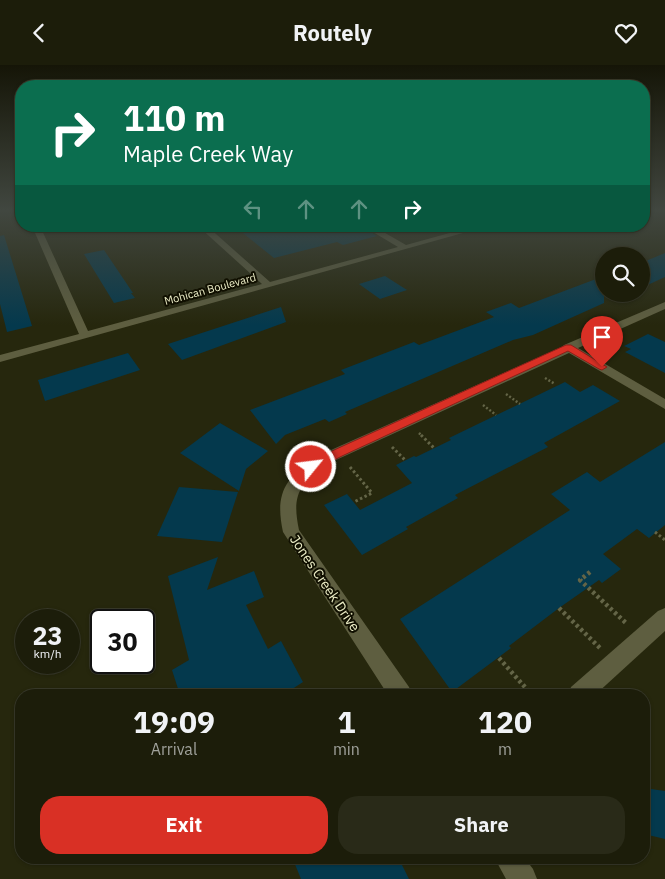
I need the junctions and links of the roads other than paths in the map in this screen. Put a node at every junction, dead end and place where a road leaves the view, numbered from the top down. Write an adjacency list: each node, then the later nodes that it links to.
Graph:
1 (46, 249): 6 (street)
2 (228, 249): 4 (street)
3 (402, 249): 4 (street, Mohican Boulevard)
4 (268, 285): 6 (street, Mohican Boulevard)
5 (665, 305): 7 (street, Jones Creek Drive)
6 (85, 336): 8 (street, Mohican Boulevard)
7 (568, 347): 9 (street); 11 (street, Jones Creek Drive)
8 (0, 359)
9 (665, 405)
10 (665, 618): 12 (street)
11 (397, 689)
12 (586, 689)
13 (512, 864): 14 (street)
14 (523, 879)

